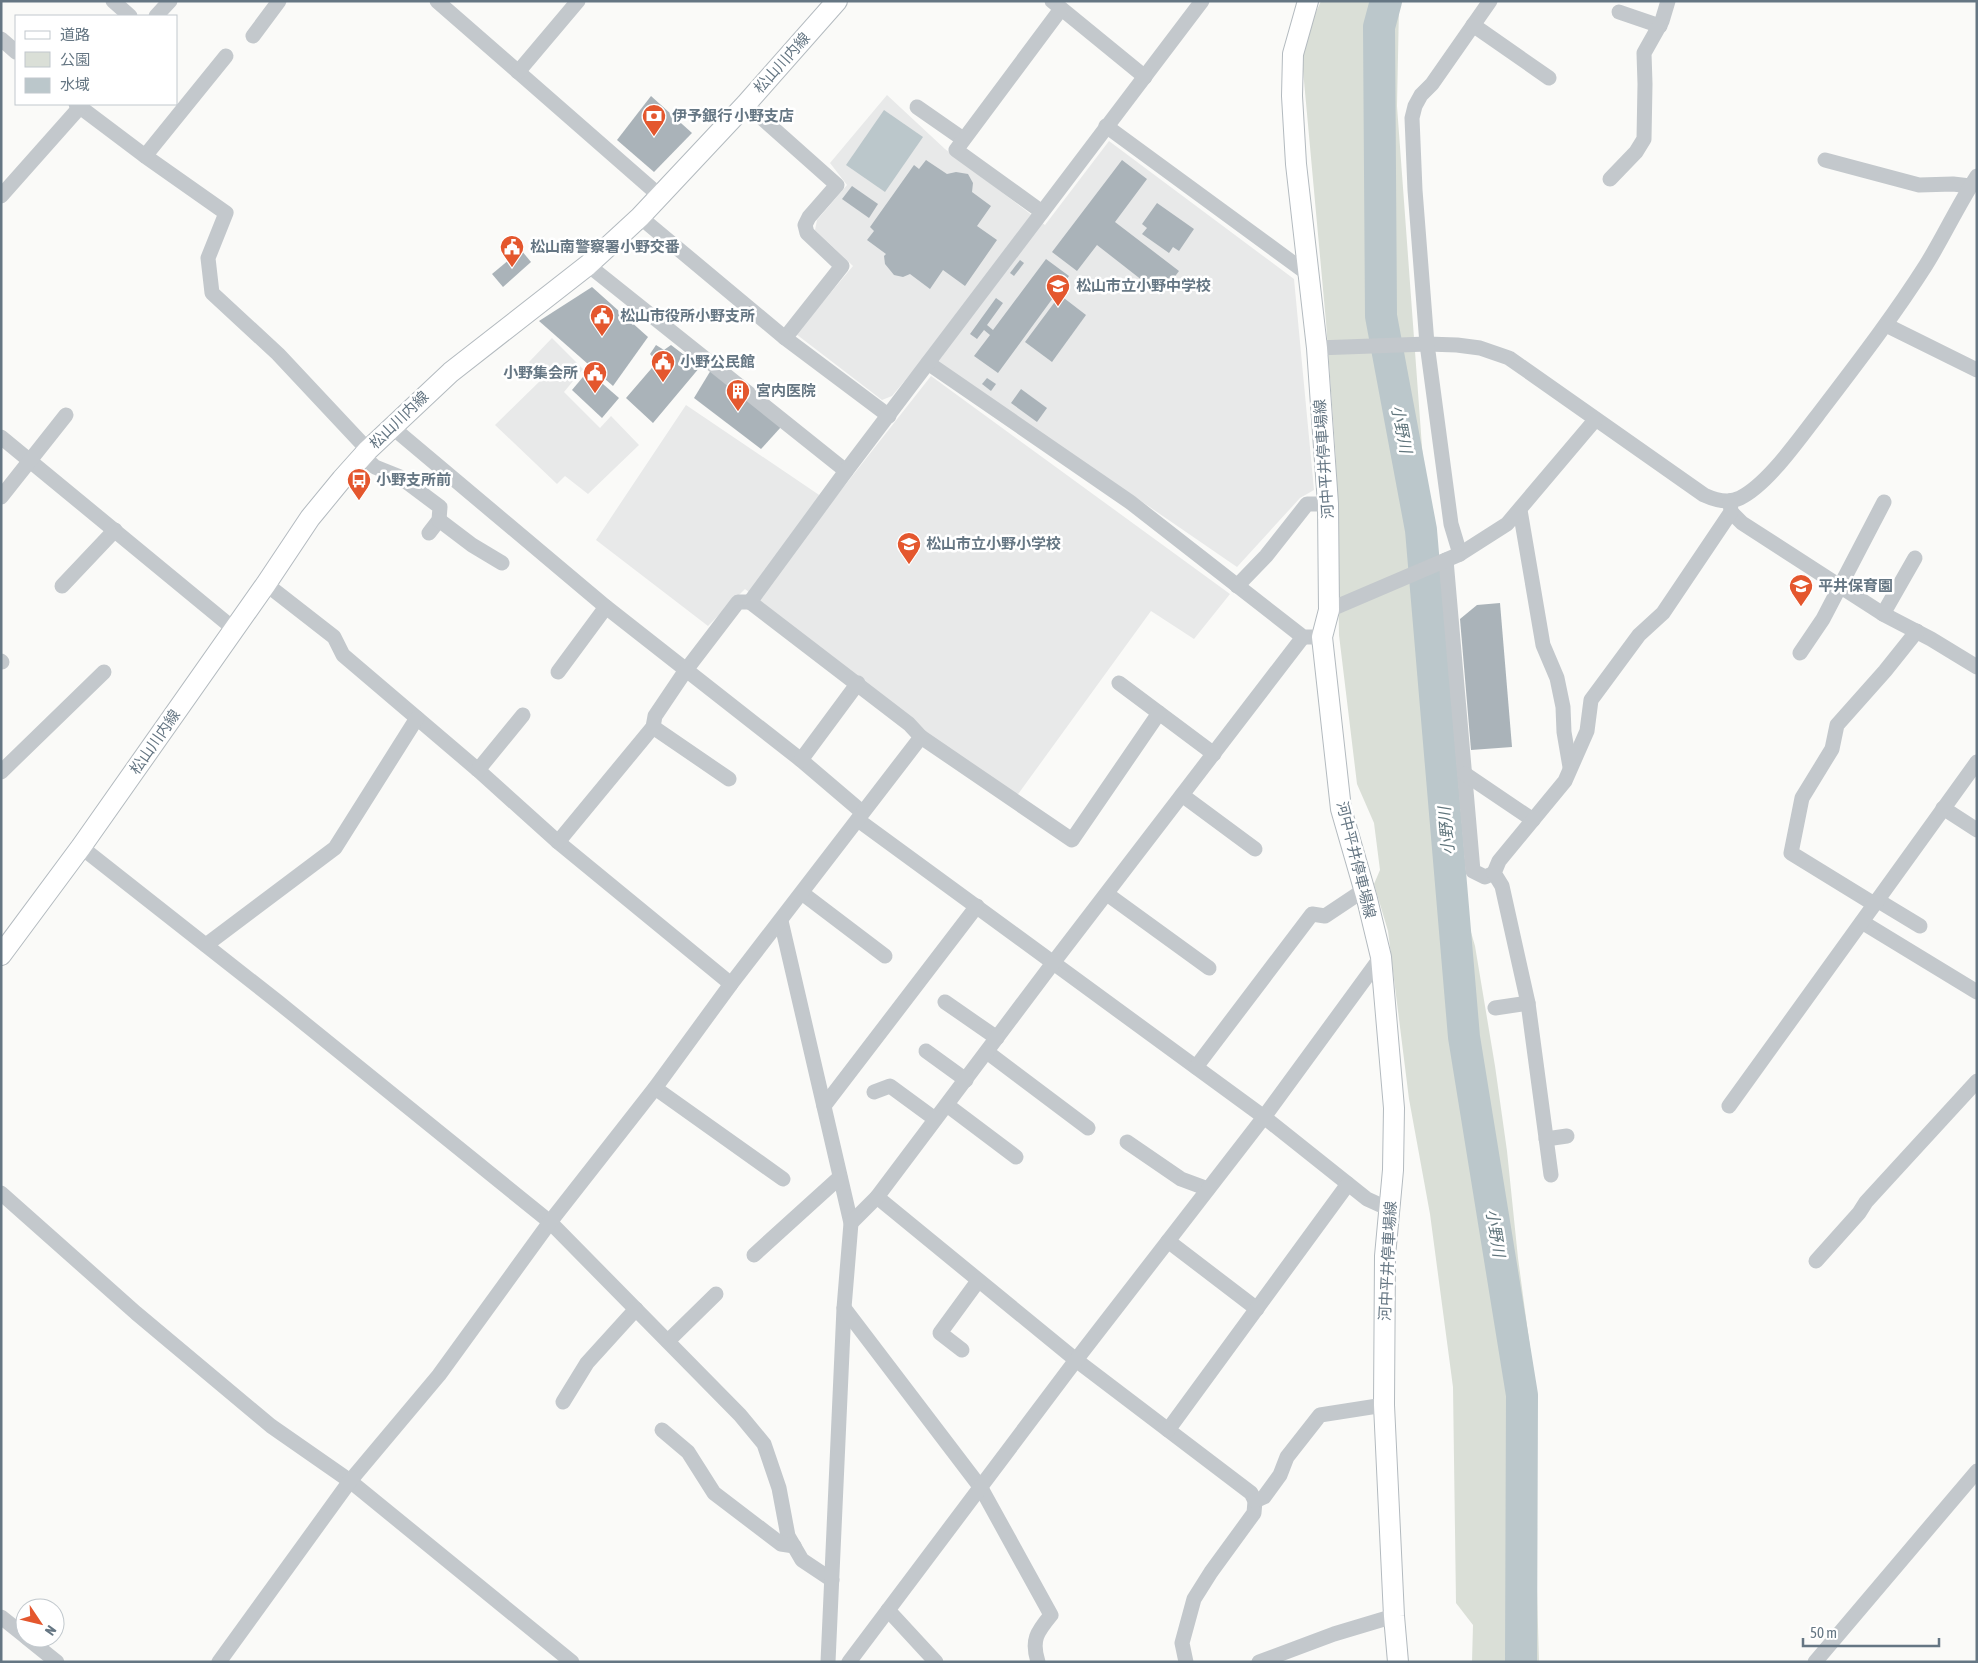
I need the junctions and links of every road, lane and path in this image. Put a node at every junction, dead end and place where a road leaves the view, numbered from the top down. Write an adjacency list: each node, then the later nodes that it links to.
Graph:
1 (113, 1): 13 (street)
2 (170, 1): 14 (street)
3 (279, 1): 17 (street)
4 (437, 1): 21 (street)
5 (578, 1): 21 (street)
6 (837, 1): 24 (main road, 松山川内線)
7 (1202, 1): 22 (street)
8 (1308, 1): 38 (main road, 河中平井停車場線)
9 (1490, 1): 15 (street)
10 (1668, 1): 16 (street)
11 (1057, 5): 22 (street); 28 (street)
12 (1619, 12): 16 (street)
13 (129, 15)
14 (157, 15)
15 (1474, 25): 23 (street); 41 (street)
16 (1660, 26): 31 (street)
17 (253, 36)
18 (1, 39): 19 (street)
19 (15, 51)
20 (226, 56): 29 (street)
21 (518, 72): 34 (street)
22 (1144, 77): 27 (street)
23 (1550, 77)
24 (746, 104): 34 (main road, 松山川内線); 40 (street)
25 (78, 105): 29 (street); 33 (street)
26 (917, 107): 28 (street)
27 (1106, 126): 35 (street); 38 (street)
28 (963, 140): 35 (street)
29 (145, 156): 50 (street)
30 (1825, 160): 32 (street)
31 (1610, 179)
32 (1973, 181): 39 (street)
33 (1, 196)
34 (660, 196): 36 (main road, 松山川内線)
35 (1042, 212): 43 (street)
36 (640, 217): 37 (main road, 松山川内線); 40 (street)
37 (588, 265): 48 (main road, 松山川内線); 52 (street)
38 (1308, 274): 42 (main road, 河中平井停車場線)
39 (1886, 325): 44 (street); 56 (street)
40 (784, 338): 46 (street)
41 (1424, 344): 42 (street); 47 (street); 62 (street)
42 (1324, 347): 55 (main road, 河中平井停車場線)
43 (928, 363): 46 (street); 66 (street)
44 (1977, 370)
45 (66, 415): 51 (street)
46 (890, 416): 52 (street)
47 (1595, 420): 56 (street); 57 (street)
48 (392, 427): 50 (main road, 松山川内線); 69 (street)
49 (1, 437): 51 (street)
50 (365, 453): 58 (street); 64 (main road, 松山川内線)
51 (32, 461): 53 (street); 59 (street)
52 (846, 471): 68 (street)
53 (1, 497)
54 (1884, 502): 67 (street)
55 (1328, 504): 66 (street); 70 (main road, 河中平井停車場線)
56 (1731, 507): 67 (street); 90 (street)
57 (1520, 510): 62 (street); 90 (street)
58 (439, 520): 60 (street); 63 (street)
59 (115, 530): 65 (street); 72 (street)
60 (430, 533)
61 (1915, 558): 71 (street)
62 (1449, 559): 70 (street); 93 (street)
63 (502, 563)
64 (266, 584): 72 (main road, 松山川内線); 84 (street)
65 (62, 586)
66 (1237, 586): 74 (street)
67 (1840, 586): 71 (street); 75 (street)
68 (750, 602): 77 (street); 80 (street)
69 (606, 607): 77 (street); 79 (street)
70 (1332, 609): 74 (main road, 河中平井停車場線)
71 (1883, 614): 73 (street)
72 (234, 629): 101 (main road, 松山川内線)
73 (1917, 631): 76 (street); 107 (street)
74 (1313, 637): 87 (street); 104 (main road, 河中平井停車場線)
75 (1800, 653)
76 (1977, 667)
77 (686, 670): 85 (street); 88 (street)
78 (104, 672): 92 (street)
79 (558, 672)
80 (858, 683): 86 (street); 88 (street)
81 (1119, 683): 82 (street)
82 (1160, 713): 86 (street); 87 (street)
83 (523, 715): 91 (street)
84 (417, 718): 91 (street); 112 (street)
85 (653, 726): 94 (street); 100 (street)
86 (921, 737): 97 (street)
87 (1214, 754): 95 (street)
88 (801, 760): 97 (street)
89 (1977, 762): 96 (street)
90 (1570, 767): 98 (street)
91 (478, 770): 100 (street)
92 (1, 772)
93 (1465, 774): 98 (street); 103 (street)
94 (728, 779)
95 (1182, 795): 102 (street); 106 (street)
96 (1943, 808): 99 (street); 107 (street)
97 (860, 816): 105 (street); 108 (street)
98 (1533, 820): 103 (street)
99 (1977, 830)
100 (558, 842): 118 (street)
101 (81, 846): 112 (street); 113 (main road, 松山川内線)
102 (1255, 849)
103 (1494, 873): 121 (street)
104 (1364, 890): 115 (main road, 河中平井停車場線); 126 (street)
105 (802, 893): 109 (street); 114 (street)
106 (1107, 894): 116 (street); 117 (street)
107 (1876, 902): 110 (street); 111 (street)
108 (977, 906): 116 (street); 132 (street)
109 (781, 921): 118 (street); 132 (street)
110 (1862, 922): 119 (street); 133 (street)
111 (1920, 926)
112 (206, 945): 149 (street)
113 (1, 955)
114 (885, 956)
115 (1381, 957): 134 (street); 148 (main road, 河中平井停車場線)
116 (1053, 963): 123 (street); 126 (street)
117 (1210, 968)
118 (731, 984): 129 (street)
119 (1977, 992)
120 (945, 1002): 123 (street)
121 (1528, 1003): 122 (street); 138 (street)
122 (1495, 1008)
123 (998, 1038): 125 (street)
124 (926, 1051): 127 (street)
125 (987, 1052): 127 (street); 136 (street)
126 (1196, 1067): 134 (street)
127 (966, 1080): 131 (street)
128 (1977, 1081): 153 (street)
129 (655, 1088): 143 (street); 149 (street)
130 (874, 1092): 135 (street)
131 (947, 1105): 135 (street); 140 (street)
132 (824, 1106): 142 (street)
133 (1729, 1106)
134 (1264, 1117): 144 (street); 145 (street)
135 (936, 1118): 147 (street)
136 (1088, 1128)
137 (1567, 1136): 138 (street)
138 (1546, 1139): 141 (street)
139 (1128, 1142): 145 (street)
140 (1016, 1157)
141 (1551, 1175)
142 (840, 1177): 150 (street); 152 (street)
143 (783, 1180)
144 (1348, 1184): 148 (street); 158 (street)
145 (1208, 1189): 151 (street)
146 (1, 1193): 167 (street)
147 (876, 1198): 150 (street); 154 (street)
148 (1389, 1209): 163 (main road, 河中平井停車場線)
149 (550, 1222): 157 (street); 167 (street)
150 (851, 1223): 156 (street)
151 (1168, 1241): 158 (street); 161 (street)
152 (754, 1255)
153 (1816, 1260)
154 (978, 1281): 160 (street); 161 (street)
155 (716, 1294): 159 (street)
156 (844, 1308): 168 (street); 171 (street)
157 (636, 1309): 159 (street); 162 (street)
158 (1256, 1309): 165 (street)
159 (668, 1341): 170 (street)
160 (962, 1350)
161 (1076, 1360): 165 (street); 168 (street)
162 (563, 1402)
163 (1384, 1406): 169 (street); 173 (main road, 河中平井停車場線)
164 (662, 1430): 170 (street)
165 (1168, 1430): 169 (street)
166 (1977, 1470): 187 (street)
167 (350, 1481): 178 (street); 179 (street)
168 (981, 1488): 172 (street); 183 (street)
169 (1256, 1502): 184 (street)
170 (794, 1546): 171 (street)
171 (832, 1580): 180 (street)
172 (888, 1610): 181 (street); 182 (street)
173 (1394, 1616): 185 (street); 186 (main road, 河中平井停車場線)
174 (1, 1617): 175 (street)
175 (15, 1628)
176 (39, 1648): 177 (street)
177 (56, 1662)
178 (219, 1662)
179 (572, 1662)
180 (828, 1662)
181 (849, 1662)
182 (936, 1662)
183 (1038, 1662)
184 (1186, 1662)
185 (1259, 1662)
186 (1398, 1662)
187 (1815, 1662)

